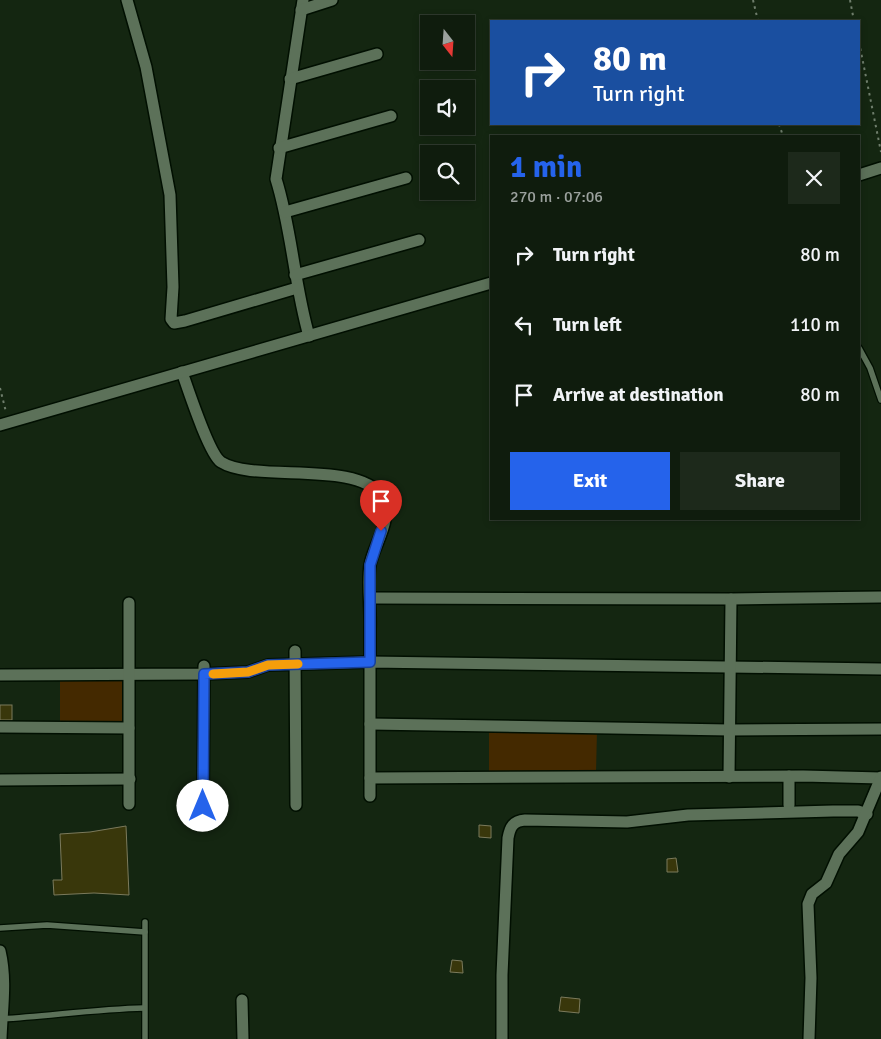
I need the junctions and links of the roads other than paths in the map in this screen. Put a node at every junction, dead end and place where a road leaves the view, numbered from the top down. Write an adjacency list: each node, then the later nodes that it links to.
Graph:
1 (127, 0): 15 (street)
2 (332, 0): 3 (street)
3 (302, 5): 5 (street)
4 (377, 54): 5 (street)
5 (290, 79): 7 (street)
6 (391, 116): 7 (street)
7 (279, 148): 11 (street)
8 (881, 168): 9 (street)
9 (860, 175)
10 (406, 178): 11 (street)
11 (284, 212): 13 (street)
12 (419, 240): 13 (street)
13 (295, 275): 15 (street)
14 (490, 283): 16 (street)
15 (297, 288): 16 (street)
16 (309, 336): 18 (street)
17 (860, 350): 19 (lane)
18 (182, 372): 20 (street); 22 (street)
19 (881, 400)
20 (4, 423)
21 (881, 597): 23 (street)
22 (371, 598): 23 (street); 26 (street)
23 (731, 599): 28 (street)
24 (129, 602): 31 (street)
25 (295, 651): 27 (street)
26 (370, 662): 27 (street); 28 (street); 33 (street)
27 (295, 664): 30 (street); 46 (street)
28 (732, 668): 29 (street); 36 (street)
29 (881, 669)
30 (204, 670): 31 (street); 48 (street)
31 (128, 674): 32 (street); 35 (street)
32 (0, 675)
33 (370, 724): 36 (street); 40 (street)
34 (0, 727): 35 (street)
35 (129, 728): 42 (street)
36 (730, 730): 37 (street); 39 (street)
37 (881, 730)
38 (789, 776): 39 (street); 41 (street); 47 (street)
39 (729, 777): 40 (street)
40 (370, 778): 44 (street)
41 (881, 778): 49 (street)
42 (130, 779): 43 (street); 45 (street)
43 (0, 780)
44 (370, 796)
45 (129, 804)
46 (296, 805)
47 (789, 805)
48 (203, 806)
49 (867, 814): 60 (street); 61 (street)
50 (145, 922): 52 (lane)
51 (0, 928): 52 (lane)
52 (145, 932): 55 (lane)
53 (0, 951): 56 (street)
54 (242, 1000): 59 (street)
55 (144, 1008): 56 (lane); 58 (lane)
56 (2, 1018): 57 (street)
57 (1, 1039)
58 (145, 1039)
59 (243, 1039)
60 (502, 1039)
61 (809, 1039)

